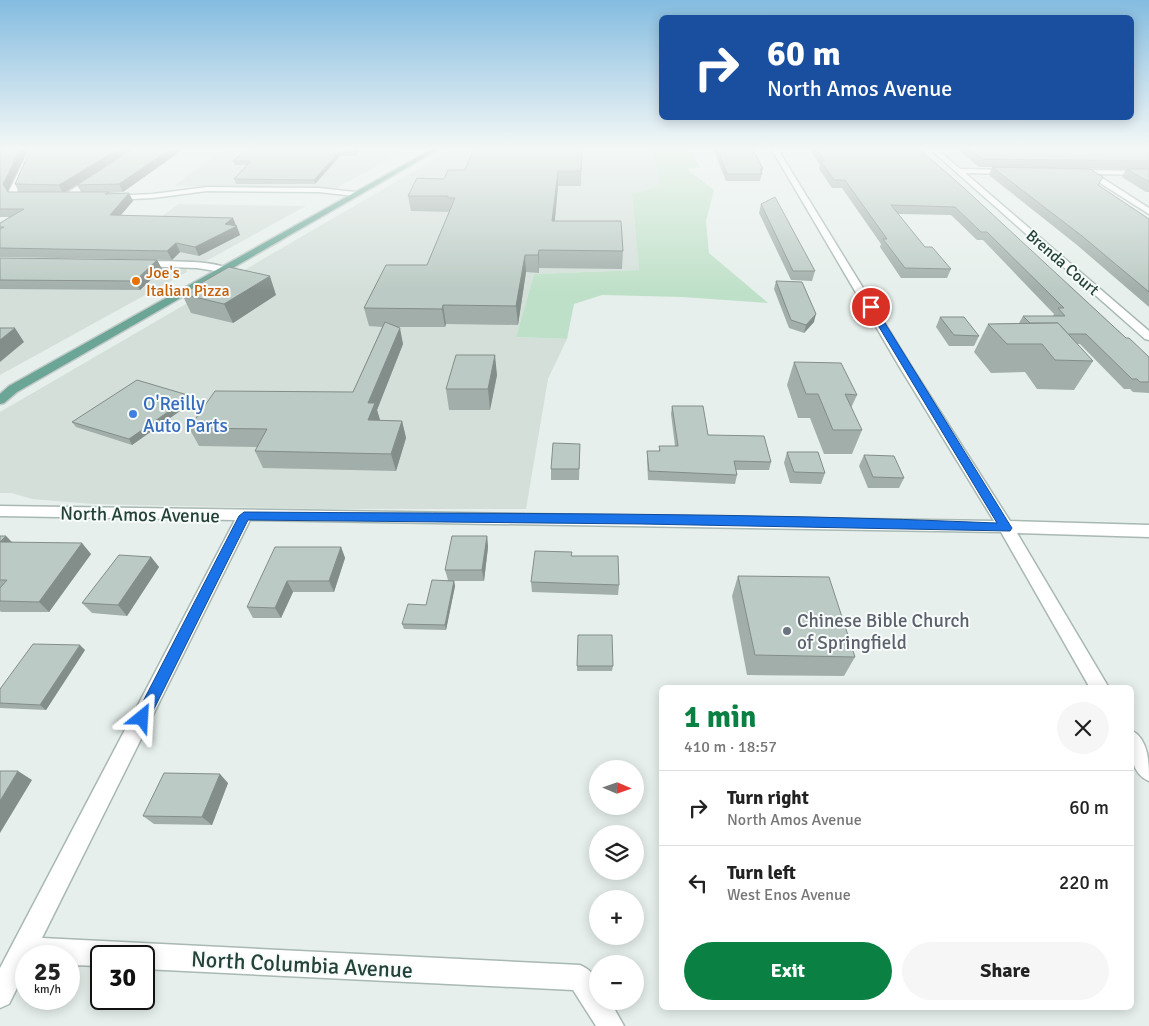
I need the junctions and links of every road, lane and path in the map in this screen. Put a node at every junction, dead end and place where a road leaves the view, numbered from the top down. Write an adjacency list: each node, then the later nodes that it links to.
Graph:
1 (16, 196): 7 (street)
2 (153, 196): 11 (street)
3 (352, 196): 14 (main road)
4 (803, 196): 21 (street)
5 (987, 196): 15 (street, Brenda Court)
6 (1125, 196): 12 (street)
7 (40, 197)
8 (49, 197): 9 (street)
9 (66, 197): 10 (street)
10 (85, 197)
11 (104, 198)
12 (1149, 212)
13 (130, 264): 14 (street)
14 (222, 270): 16 (main road)
15 (1149, 337)
16 (13, 389): 17 (main road); 18 (main road)
17 (0, 393)
18 (0, 400)
19 (0, 511): 20 (street, North Amos Avenue)
20 (244, 516): 21 (street, North Amos Avenue); 26 (street)
21 (1006, 528): 22 (street, North Amos Avenue); 23 (street)
22 (1149, 531)
23 (1098, 685)
24 (1134, 745): 25 (street)
25 (1149, 771)
26 (27, 945)
27 (80, 953): 30 (street, North Columbia Avenue)
28 (15, 967): 29 (street)
29 (0, 995)
30 (612, 1026)

